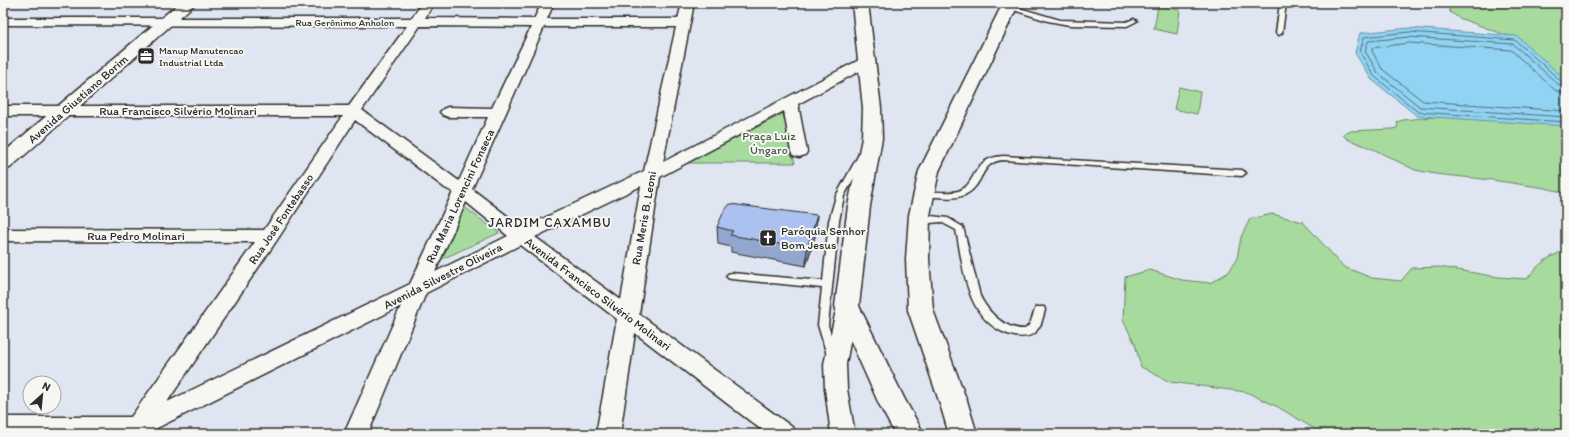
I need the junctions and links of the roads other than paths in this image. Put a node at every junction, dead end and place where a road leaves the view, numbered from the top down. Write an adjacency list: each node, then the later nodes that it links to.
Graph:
1 (188, 3): 10 (main road, Avenida Giustiano Borim)
2 (428, 3): 11 (street, Rua José Fontebasso)
3 (548, 3): 12 (street, Rua Maria Lorencini Fonseca)
4 (688, 3): 13 (street, Rua Meris B. Leoni)
5 (860, 3): 15 (main road)
6 (1284, 3): 14 (lane)
7 (1010, 5): 9 (lane); 28 (main road)
8 (5, 21): 10 (street, Rua Gerônimo Anholon)
9 (1134, 21)
10 (168, 22): 11 (street, Rua Gerônimo Anholon); 18 (main road, Avenida Giustiano Borim)
11 (417, 22): 12 (street, Rua Gerônimo Anholon); 19 (street, Rua José Fontebasso)
12 (540, 22): 13 (street, Rua Gerônimo Anholon); 21 (street, Rua Maria Lorencini Fonseca)
13 (684, 23): 26 (street, Rua Meris B. Leoni)
14 (1279, 33)
15 (866, 62): 16 (street, Avenida Silvestre Oliveira); 22 (main road)
16 (790, 101): 23 (street); 26 (street, Avenida Silvestre Oliveira)
17 (3, 110): 18 (street, Rua Francisco Silvério Molinari)
18 (64, 111): 19 (street, Rua Francisco Silvério Molinari); 24 (main road, Avenida Giustiano Borim)
19 (354, 111): 27 (street, Avenida Francisco Silvério Molinari); 31 (street, Rua José Fontebasso)
20 (448, 112): 21 (street)
21 (498, 113): 27 (street, Rua Maria Lorencini Fonseca)
22 (872, 138): 34 (lane); 36 (main road)
23 (800, 152)
24 (3, 164)
25 (1242, 173): 28 (lane)
26 (652, 174): 32 (street, Avenida Silvestre Oliveira); 38 (street, Rua Meris B. Leoni)
27 (463, 190): 32 (street, Avenida Francisco Silvério Molinari); 35 (street, Rua Maria Lorencini Fonseca)
28 (922, 194): 29 (main road)
29 (918, 221): 37 (lane); 47 (main road)
30 (3, 236): 31 (street, Rua Pedro Molinari)
31 (270, 236): 41 (street, Rua José Fontebasso)
32 (521, 236): 35 (street, Avenida Silvestre Oliveira); 38 (street, Avenida Francisco Silvério Molinari)
33 (731, 276): 34 (lane)
34 (826, 285): 39 (lane)
35 (418, 289): 41 (street, Avenida Silvestre Oliveira); 42 (street, Rua Maria Lorencini Fonseca)
36 (847, 306): 39 (street); 46 (main road)
37 (1040, 310)
38 (628, 316): 43 (street, Rua Meris B. Leoni); 44 (street, Avenida Francisco Silvério Molinari)
39 (835, 364): 45 (street)
40 (3, 427): 41 (street, Avenida Silvestre Oliveira)
41 (135, 431)
42 (356, 434)
43 (608, 434)
44 (784, 434)
45 (843, 434)
46 (910, 434)
47 (963, 434)

